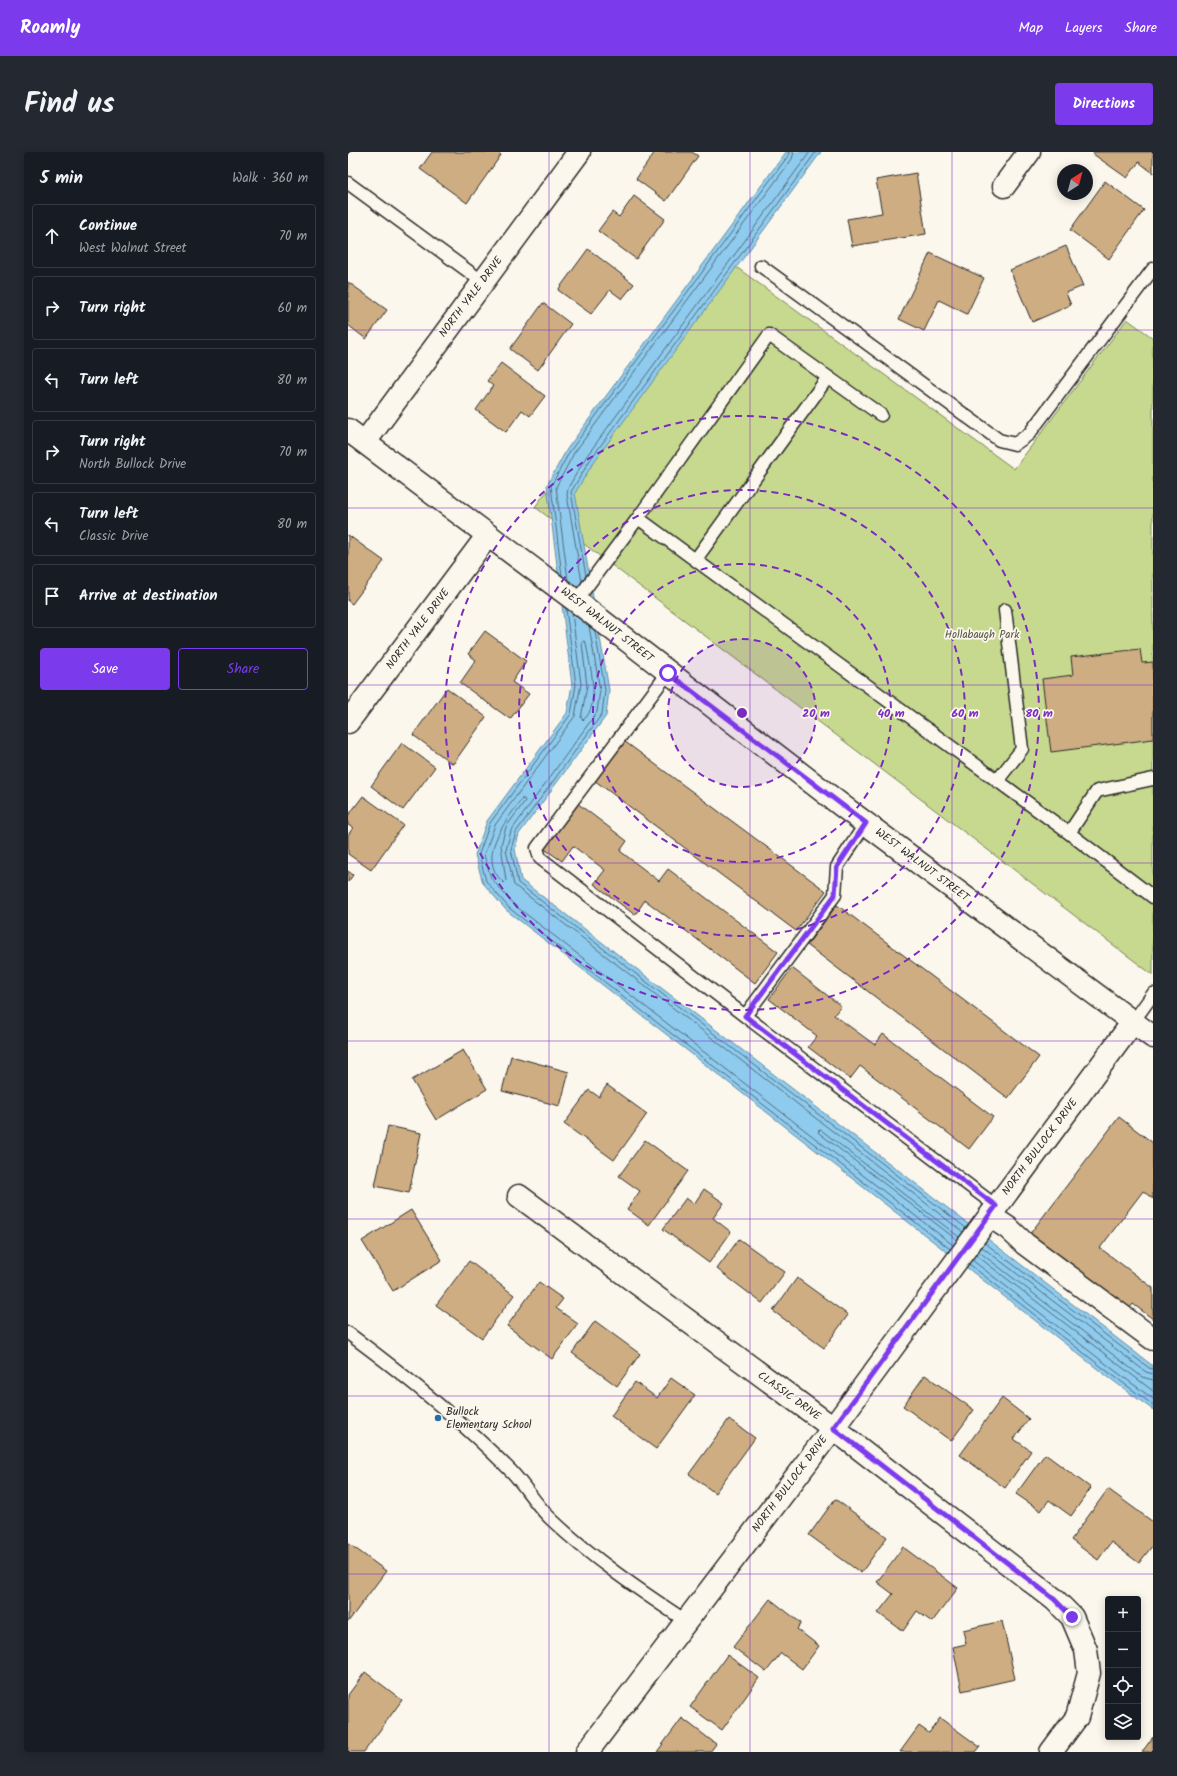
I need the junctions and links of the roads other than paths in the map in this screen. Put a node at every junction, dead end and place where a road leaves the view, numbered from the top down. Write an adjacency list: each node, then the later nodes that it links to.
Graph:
1 (579, 152): 7 (street, NORTH YALE DRIVE)
2 (1029, 152): 4 (street)
3 (348, 183): 7 (lane)
4 (1004, 186)
5 (761, 266): 6 (lane)
6 (1153, 269)
7 (483, 282): 10 (street, NORTH YALE DRIVE)
8 (828, 377): 9 (lane); 11 (lane); 13 (lane)
9 (881, 415)
10 (356, 436): 12 (street, WEST WALNUT STREET)
11 (638, 518): 13 (lane); 14 (lane)
12 (488, 535): 14 (street, WEST WALNUT STREET); 17 (street, NORTH YALE DRIVE)
13 (696, 559): 19 (lane)
14 (576, 601): 16 (street, WEST WALNUT STREET)
15 (1005, 610): 19 (lane)
16 (668, 673): 20 (street, WEST WALNUT STREET); 24 (lane)
17 (348, 722)
18 (1153, 778): 21 (lane)
19 (997, 781): 21 (lane)
20 (866, 823): 24 (lane); 25 (street, WEST WALNUT STREET)
21 (1069, 833): 22 (lane)
22 (1153, 896)
23 (1153, 994): 25 (lane)
24 (745, 1016): 28 (lane)
25 (1133, 1022): 26 (street, WEST WALNUT STREET); 28 (street, NORTH BULLOCK DRIVE)
26 (1153, 1037)
27 (519, 1196): 31 (street, CLASSIC DRIVE)
28 (990, 1215): 30 (street); 31 (street, NORTH BULLOCK DRIVE)
29 (348, 1333): 32 (lane)
30 (1153, 1339)
31 (833, 1428): 32 (street, NORTH BULLOCK DRIVE); 34 (street, CLASSIC DRIVE)
32 (686, 1621): 33 (street, NORTH BULLOCK DRIVE)
33 (587, 1752)
34 (1051, 1752)

